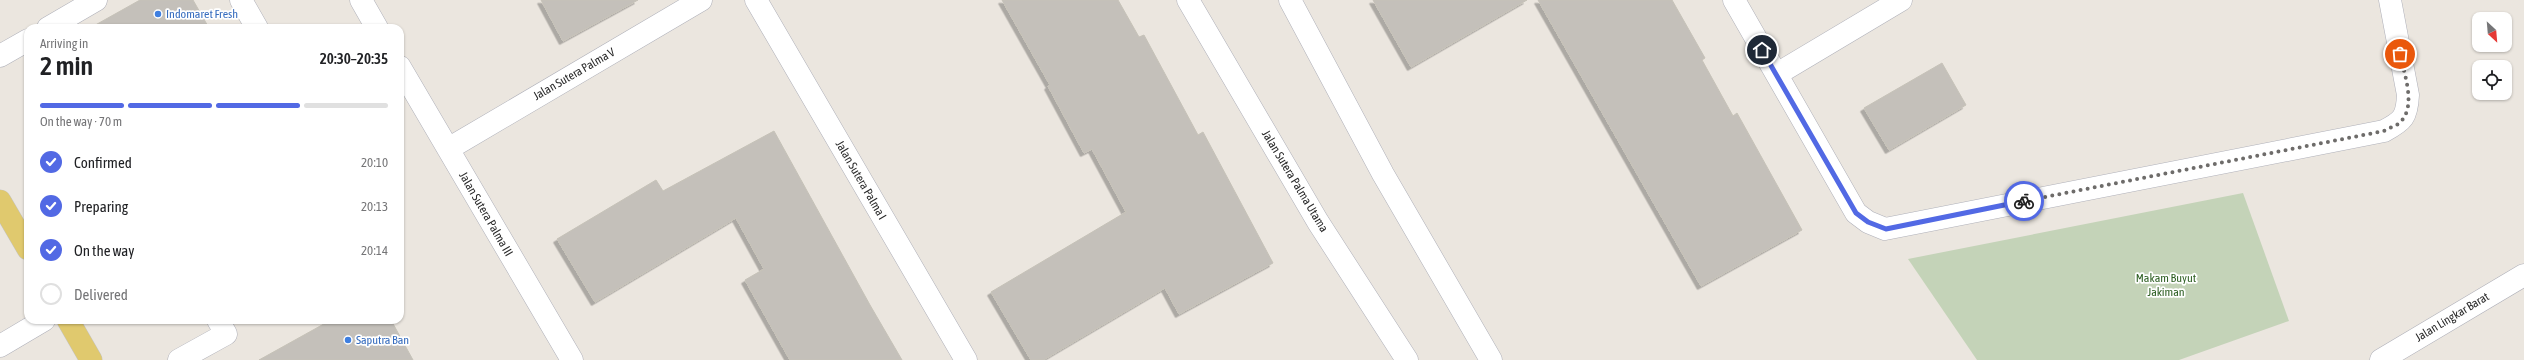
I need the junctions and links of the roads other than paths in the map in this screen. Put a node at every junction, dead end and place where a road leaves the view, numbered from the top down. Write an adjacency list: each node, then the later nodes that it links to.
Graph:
1 (96, 0): 11 (street)
2 (240, 0): 12 (street)
3 (361, 0): 13 (street)
4 (701, 0): 18 (street, Jalan Sutera Palma V)
5 (756, 0): 30 (street, Jalan Sutera Palma I)
6 (1188, 0): 31 (street, Jalan Sutera Palma Utama)
7 (1290, 0): 26 (street)
8 (1734, 0): 17 (street)
9 (1901, 0): 17 (street)
10 (2390, 0): 17 (street)
11 (55, 24)
12 (255, 24)
13 (375, 24)
14 (24, 42): 15 (street)
15 (0, 56)
16 (404, 74): 18 (street, Jalan Sutera Palma III)
17 (1777, 74)
18 (448, 149): 29 (street, Jalan Sutera Palma III)
19 (0, 201): 20 (main road)
20 (24, 238)
21 (2524, 274): 32 (street, Jalan Lingkar Barat)
22 (37, 324): 25 (street)
23 (70, 324): 27 (main road)
24 (220, 324): 28 (street)
25 (0, 346)
26 (1489, 354)
27 (91, 360)
28 (179, 360)
29 (572, 360)
30 (966, 360)
31 (1407, 360)
32 (2381, 360)

